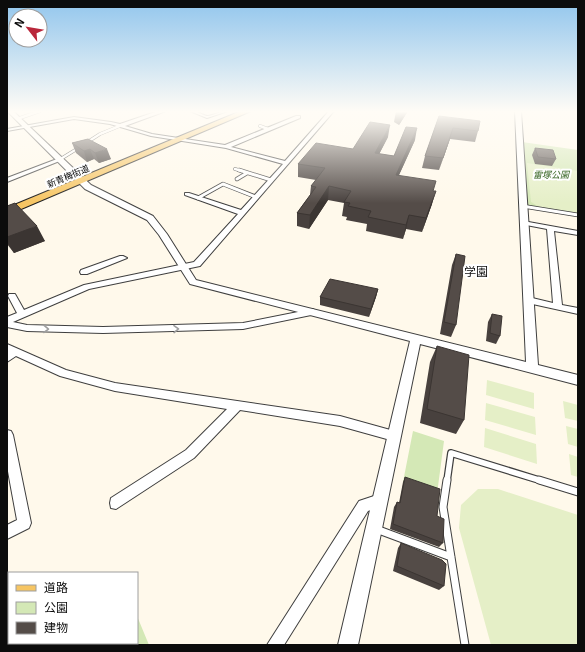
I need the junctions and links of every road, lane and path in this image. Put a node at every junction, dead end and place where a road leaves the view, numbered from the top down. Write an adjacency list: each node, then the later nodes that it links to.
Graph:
1 (41, 141): 9 (street)
2 (88, 141): 9 (lane)
3 (175, 141): 16 (main road, 新青梅街道)
4 (195, 141): 8 (street)
5 (238, 141): 8 (street)
6 (305, 141): 10 (street)
7 (519, 141): 20 (street)
8 (226, 147): 10 (street)
9 (59, 160): 14 (street); 16 (street)
10 (286, 163): 15 (street)
11 (235, 169): 12 (lane)
12 (247, 173): 13 (lane); 15 (lane)
13 (237, 179)
14 (7, 180)
15 (271, 180): 18 (street)
16 (81, 181): 21 (main road, 新青梅街道); 28 (street)
17 (187, 194): 19 (street)
18 (256, 197): 19 (lane); 22 (street)
19 (198, 198): 22 (street)
20 (522, 206): 23 (lane); 24 (street)
21 (7, 212)
22 (242, 213): 28 (street)
23 (578, 215)
24 (523, 223): 25 (street); 31 (street)
25 (550, 228): 26 (street); 32 (street)
26 (578, 233)
27 (123, 258): 29 (street)
28 (184, 267): 29 (street); 34 (street)
29 (102, 283): 35 (street)
30 (12, 296): 35 (street)
31 (528, 300): 32 (street); 40 (street)
32 (558, 307): 33 (street)
33 (578, 311)
34 (314, 312): 37 (street, one-way to 34); 38 (street)
35 (22, 315): 36 (street)
36 (7, 321)
37 (7, 324)
38 (416, 338): 40 (street); 44 (street)
39 (10, 353): 42 (street)
40 (532, 368): 41 (street)
41 (578, 380)
42 (238, 405): 44 (street); 47 (street)
43 (7, 435): 49 (street)
44 (394, 436): 46 (street)
45 (578, 492): 50 (lane)
46 (380, 500): 48 (street); 51 (street)
47 (116, 503)
48 (374, 528): 50 (lane); 52 (street)
49 (7, 532)
50 (451, 557): 53 (lane)
51 (275, 645)
52 (348, 645)
53 (465, 645)

